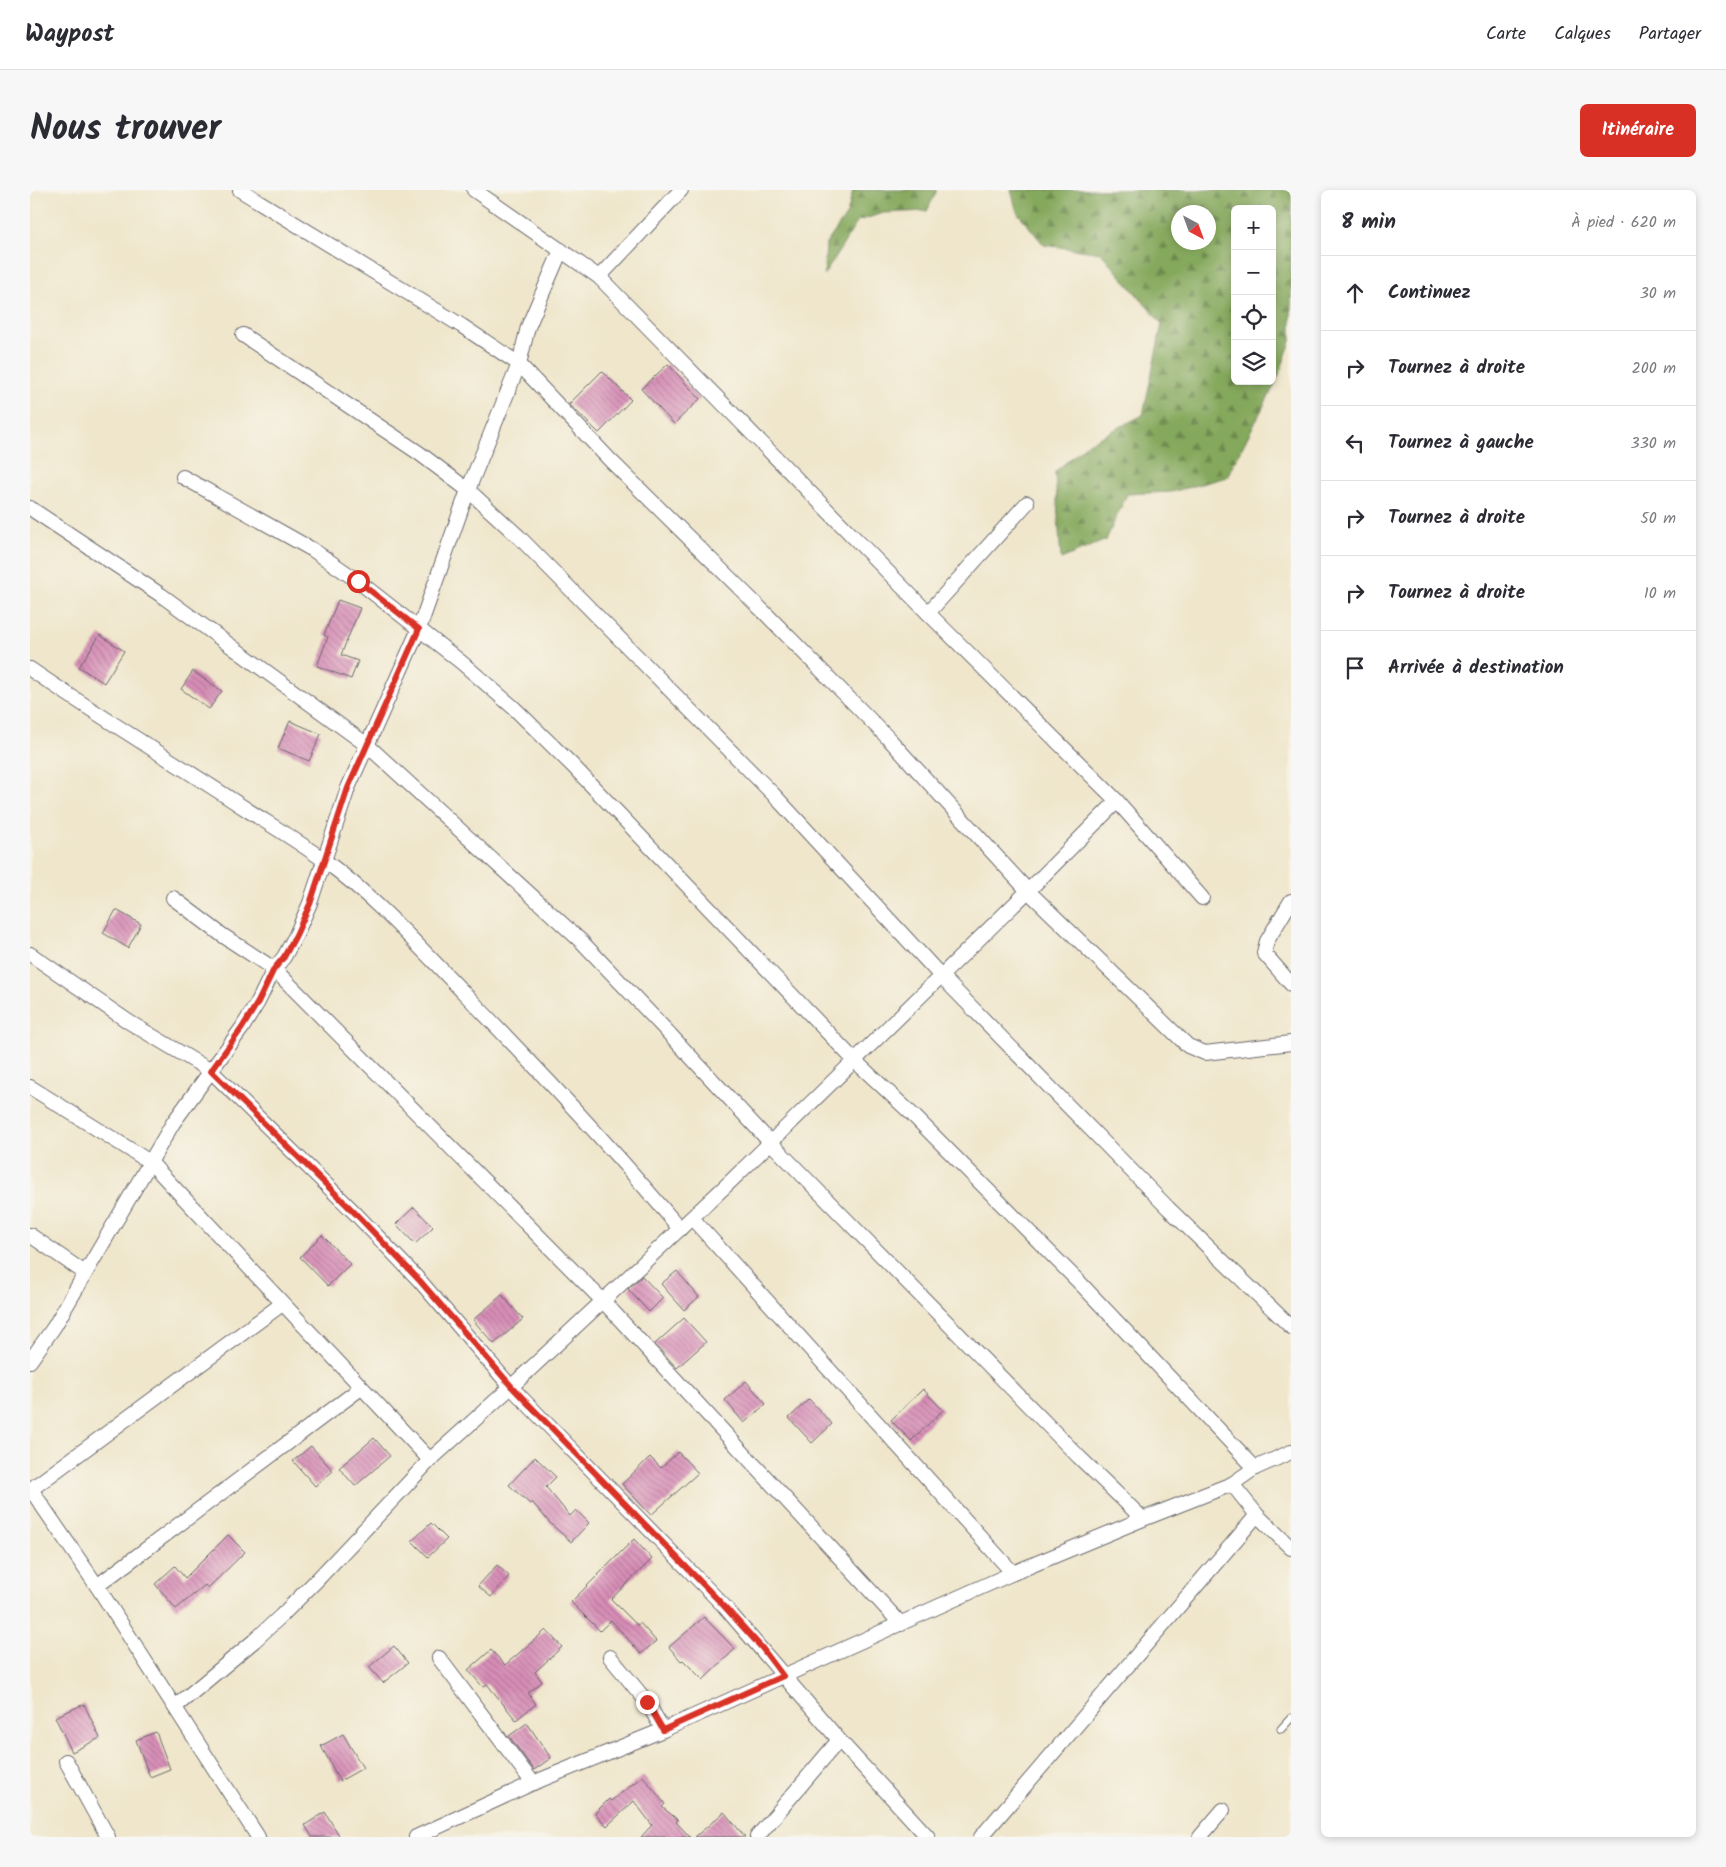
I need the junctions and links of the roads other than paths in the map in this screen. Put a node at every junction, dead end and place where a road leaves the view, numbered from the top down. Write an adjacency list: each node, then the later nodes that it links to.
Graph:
1 (240, 190): 7 (street)
2 (474, 190): 4 (street)
3 (681, 190): 5 (street)
4 (561, 250): 5 (street); 7 (street)
5 (599, 277): 12 (street)
6 (243, 335): 9 (street)
7 (518, 364): 9 (street); 18 (street)
8 (183, 477): 13 (street)
9 (468, 490): 13 (street); 24 (street)
10 (1027, 503): 12 (street)
11 (30, 508): 15 (street)
12 (928, 613): 16 (street)
13 (419, 629): 15 (street); 27 (street)
14 (30, 669): 17 (street)
15 (367, 745): 17 (street); 30 (street)
16 (1116, 801): 18 (street); 20 (street)
17 (324, 860): 23 (street); 33 (street)
18 (1028, 891): 24 (street); 26 (street)
19 (173, 898): 23 (street)
20 (1202, 898)
21 (1291, 901): 25 (street)
22 (30, 954): 28 (street)
23 (274, 969): 28 (street); 36 (street)
24 (940, 975): 27 (street); 38 (street)
25 (1291, 984)
26 (1291, 1043)
27 (854, 1060): 30 (street); 44 (street)
28 (211, 1071): 31 (street); 40 (street)
29 (30, 1087): 31 (street)
30 (770, 1142): 32 (street); 48 (street)
31 (150, 1162): 35 (street); 37 (street)
32 (692, 1218): 33 (street); 50 (street)
33 (680, 1229): 36 (street)
34 (30, 1235): 35 (street)
35 (85, 1273): 39 (street)
36 (603, 1301): 40 (street); 52 (street)
37 (282, 1304): 41 (street); 46 (street)
38 (1291, 1327)
39 (30, 1361)
40 (512, 1387): 43 (street); 55 (street)
41 (361, 1388): 43 (street); 51 (street)
42 (1291, 1452): 44 (street)
43 (430, 1460): 56 (street)
44 (1254, 1468): 45 (street)
45 (1232, 1484): 47 (street); 48 (street)
46 (30, 1489): 51 (street)
47 (1257, 1515): 49 (street); 69 (street)
48 (1143, 1519): 50 (street)
49 (1291, 1548)
50 (1013, 1574): 52 (street)
51 (98, 1586): 56 (street)
52 (901, 1624): 55 (street)
53 (610, 1657): 59 (street)
54 (440, 1658): 62 (street)
55 (783, 1676): 59 (street); 60 (street)
56 (175, 1707): 65 (street)
57 (1291, 1718): 58 (lane)
58 (1281, 1728)
59 (663, 1730): 62 (street)
60 (839, 1740): 67 (street); 68 (street)
61 (66, 1761): 64 (street)
62 (533, 1783): 66 (street)
63 (1223, 1810): 70 (street)
64 (108, 1837)
65 (257, 1837)
66 (416, 1837)
67 (758, 1837)
68 (928, 1837)
69 (981, 1837)
70 (1200, 1837)

